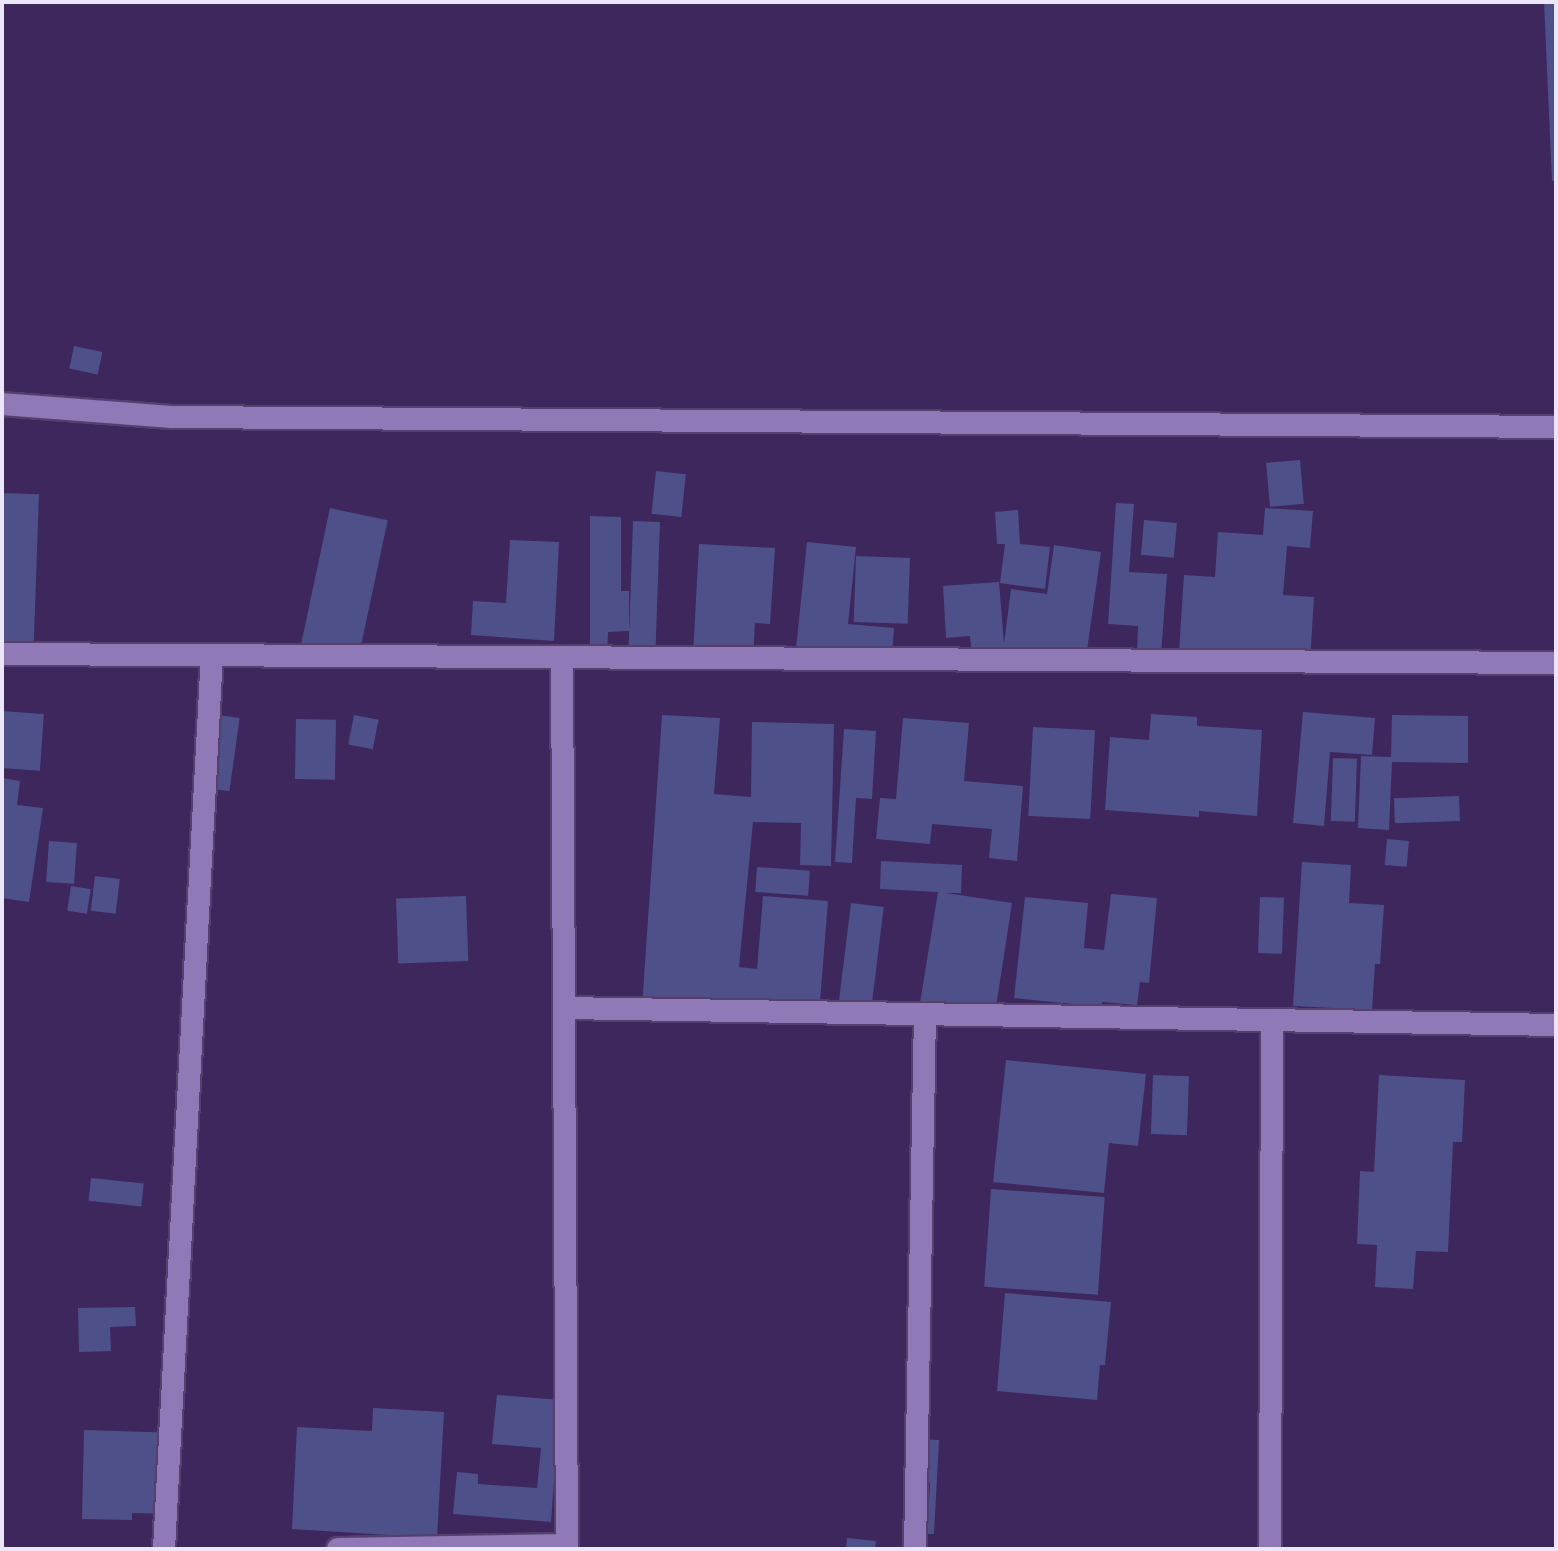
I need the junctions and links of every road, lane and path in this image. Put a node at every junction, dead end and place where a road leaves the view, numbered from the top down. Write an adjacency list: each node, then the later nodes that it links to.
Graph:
1 (2, 404): 2 (street)
2 (1556, 427)
3 (2, 654): 4 (street)
4 (212, 655): 5 (street); 12 (street)
5 (562, 657): 6 (street); 7 (street)
6 (1556, 663)
7 (564, 1008): 8 (street); 11 (street)
8 (925, 1014): 9 (street); 14 (street)
9 (1272, 1020): 10 (street); 15 (street)
10 (1556, 1025)
11 (567, 1547): 13 (street)
12 (164, 1549)
13 (338, 1549)
14 (915, 1549)
15 (1270, 1549)

